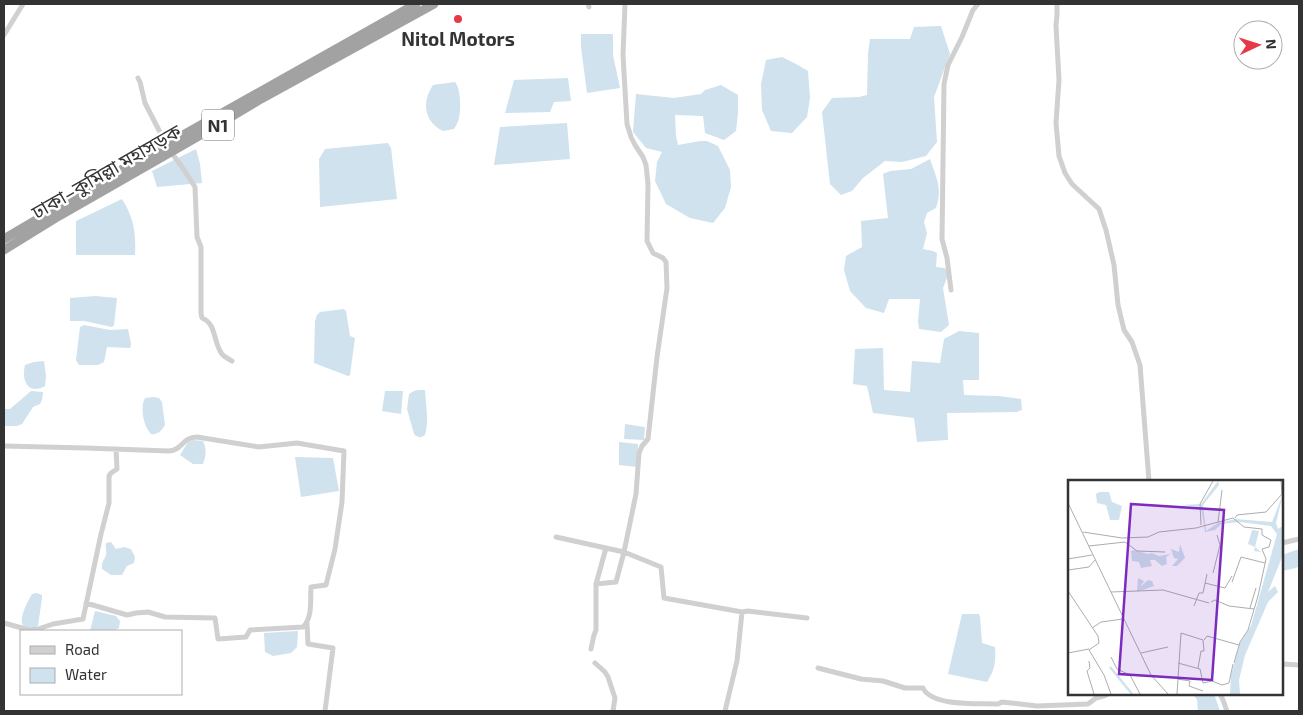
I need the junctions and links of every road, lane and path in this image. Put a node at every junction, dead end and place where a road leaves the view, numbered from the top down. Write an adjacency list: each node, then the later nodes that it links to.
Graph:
1 (23, 4): 7 (street)
2 (416, 4): 9 (highway, ঢাকা–কুমিল্লা মহাসড়ক / N1)
3 (434, 4): 9 (highway, ঢাকা–কুমিল্লা মহাসড়ক / N1)
4 (625, 4): 21 (street)
5 (978, 4): 12 (street)
6 (1057, 4): 16 (street)
7 (4, 35)
8 (138, 78): 9 (street)
9 (169, 148): 10 (highway, ঢাকা–কুমিল্লা মহাসড়ক / N1); 11 (highway, ঢাকা–কুমিল্লা মহাসড়ক / N1); 13 (street)
10 (4, 239)
11 (4, 250)
12 (952, 290)
13 (232, 361)
14 (4, 446): 15 (street)
15 (116, 449): 23 (street); 26 (street)
16 (1149, 480)
17 (556, 538): 20 (street)
18 (1299, 539): 19 (street)
19 (1283, 543)
20 (606, 548): 21 (street); 22 (street)
21 (624, 552): 22 (street); 24 (street)
22 (596, 584): 28 (street)
23 (86, 603): 26 (street); 27 (street)
24 (742, 612): 25 (street); 37 (street)
25 (807, 618)
26 (307, 623): 35 (street)
27 (4, 624)
28 (592, 649)
29 (595, 663): 36 (street)
30 (1283, 664): 31 (street)
31 (1299, 665)
32 (818, 668): 33 (street)
33 (1106, 695)
34 (1220, 695): 38 (street)
35 (325, 711)
36 (613, 711)
37 (726, 711)
38 (1227, 711)

